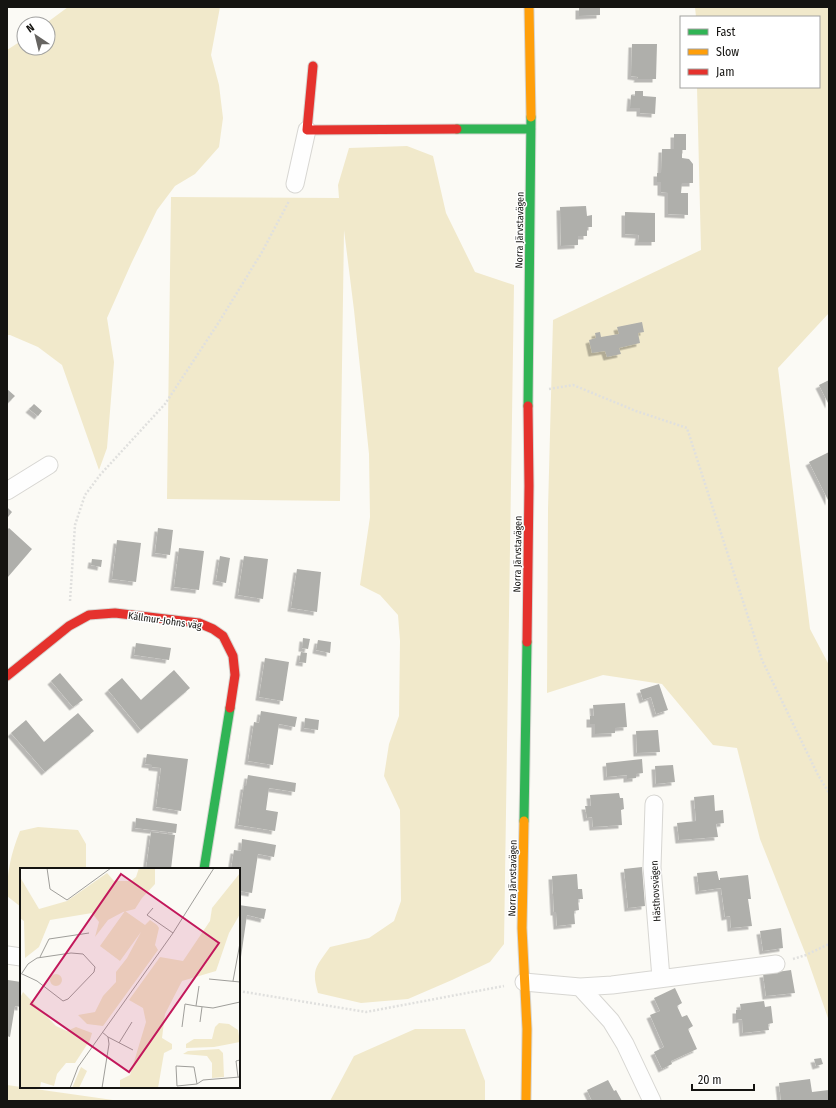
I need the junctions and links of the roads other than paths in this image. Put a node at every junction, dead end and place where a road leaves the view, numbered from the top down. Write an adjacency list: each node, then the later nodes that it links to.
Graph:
1 (529, 7): 3 (street, Norra Järvstavägen)
2 (313, 66): 4 (street)
3 (531, 129): 4 (street); 15 (street, Norra Järvstavägen)
4 (307, 130): 5 (street)
5 (295, 184)
6 (49, 466): 7 (street)
7 (7, 491)
8 (7, 676): 10 (street, Källmur-Johns väg)
9 (654, 804): 14 (street, Hästhovsvägen)
10 (204, 868)
11 (7, 955): 12 (street)
12 (20, 957)
13 (776, 964): 14 (street)
14 (661, 978): 16 (street)
15 (524, 982): 16 (street); 17 (street, Norra Järvstavägen)
16 (580, 987): 18 (street)
17 (526, 1101)
18 (652, 1101)

